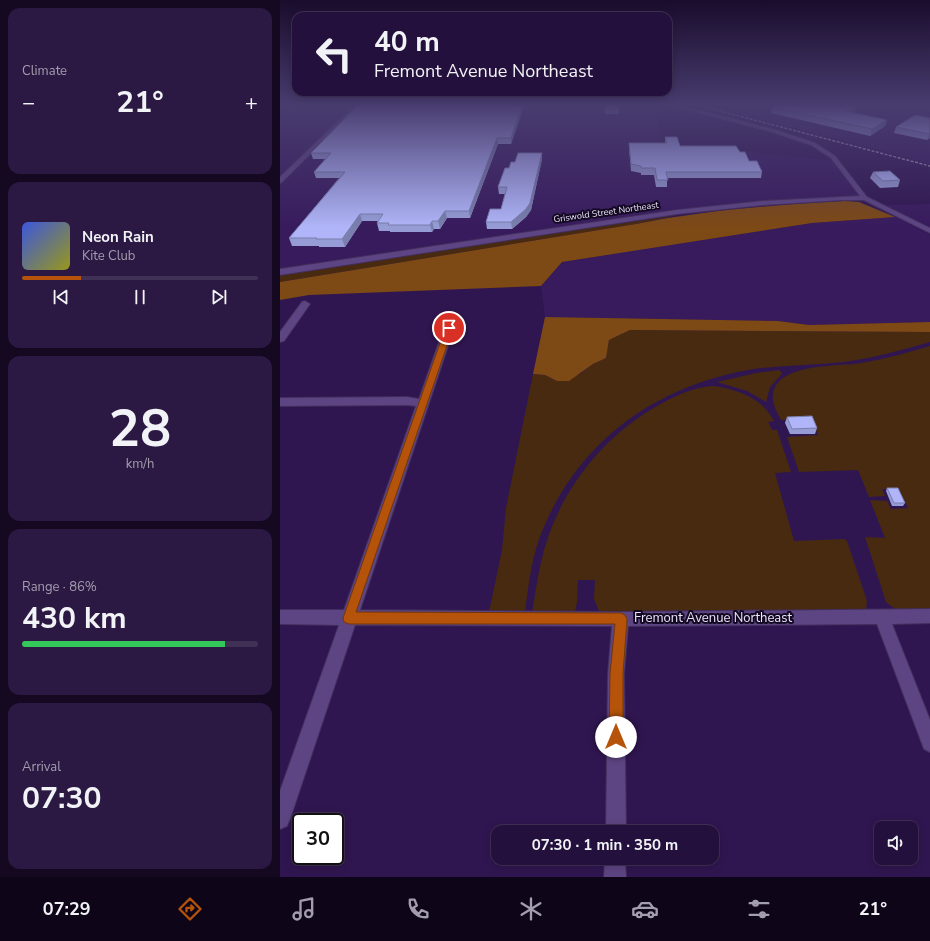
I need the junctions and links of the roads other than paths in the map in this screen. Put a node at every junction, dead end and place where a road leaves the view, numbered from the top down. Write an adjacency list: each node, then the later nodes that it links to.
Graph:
1 (317, 145): 3 (street)
2 (814, 145): 4 (street)
3 (280, 181)
4 (865, 198): 5 (street, Griswold Street Northeast); 6 (street, Griswold Street Northeast)
5 (930, 231)
6 (280, 272)
7 (305, 304): 9 (street)
8 (449, 328): 11 (street)
9 (280, 340)
10 (280, 402): 11 (street)
11 (422, 403): 15 (street)
12 (930, 616): 14 (street, Fremont Avenue Northeast)
13 (280, 617): 15 (street, Fremont Avenue Northeast)
14 (882, 617): 16 (street, Fremont Avenue Northeast); 17 (street)
15 (349, 618): 16 (street, Fremont Avenue Northeast); 18 (street)
16 (621, 619): 19 (street)
17 (930, 743)
18 (280, 819)
19 (616, 825)
20 (615, 865): 21 (street)
21 (615, 877)

